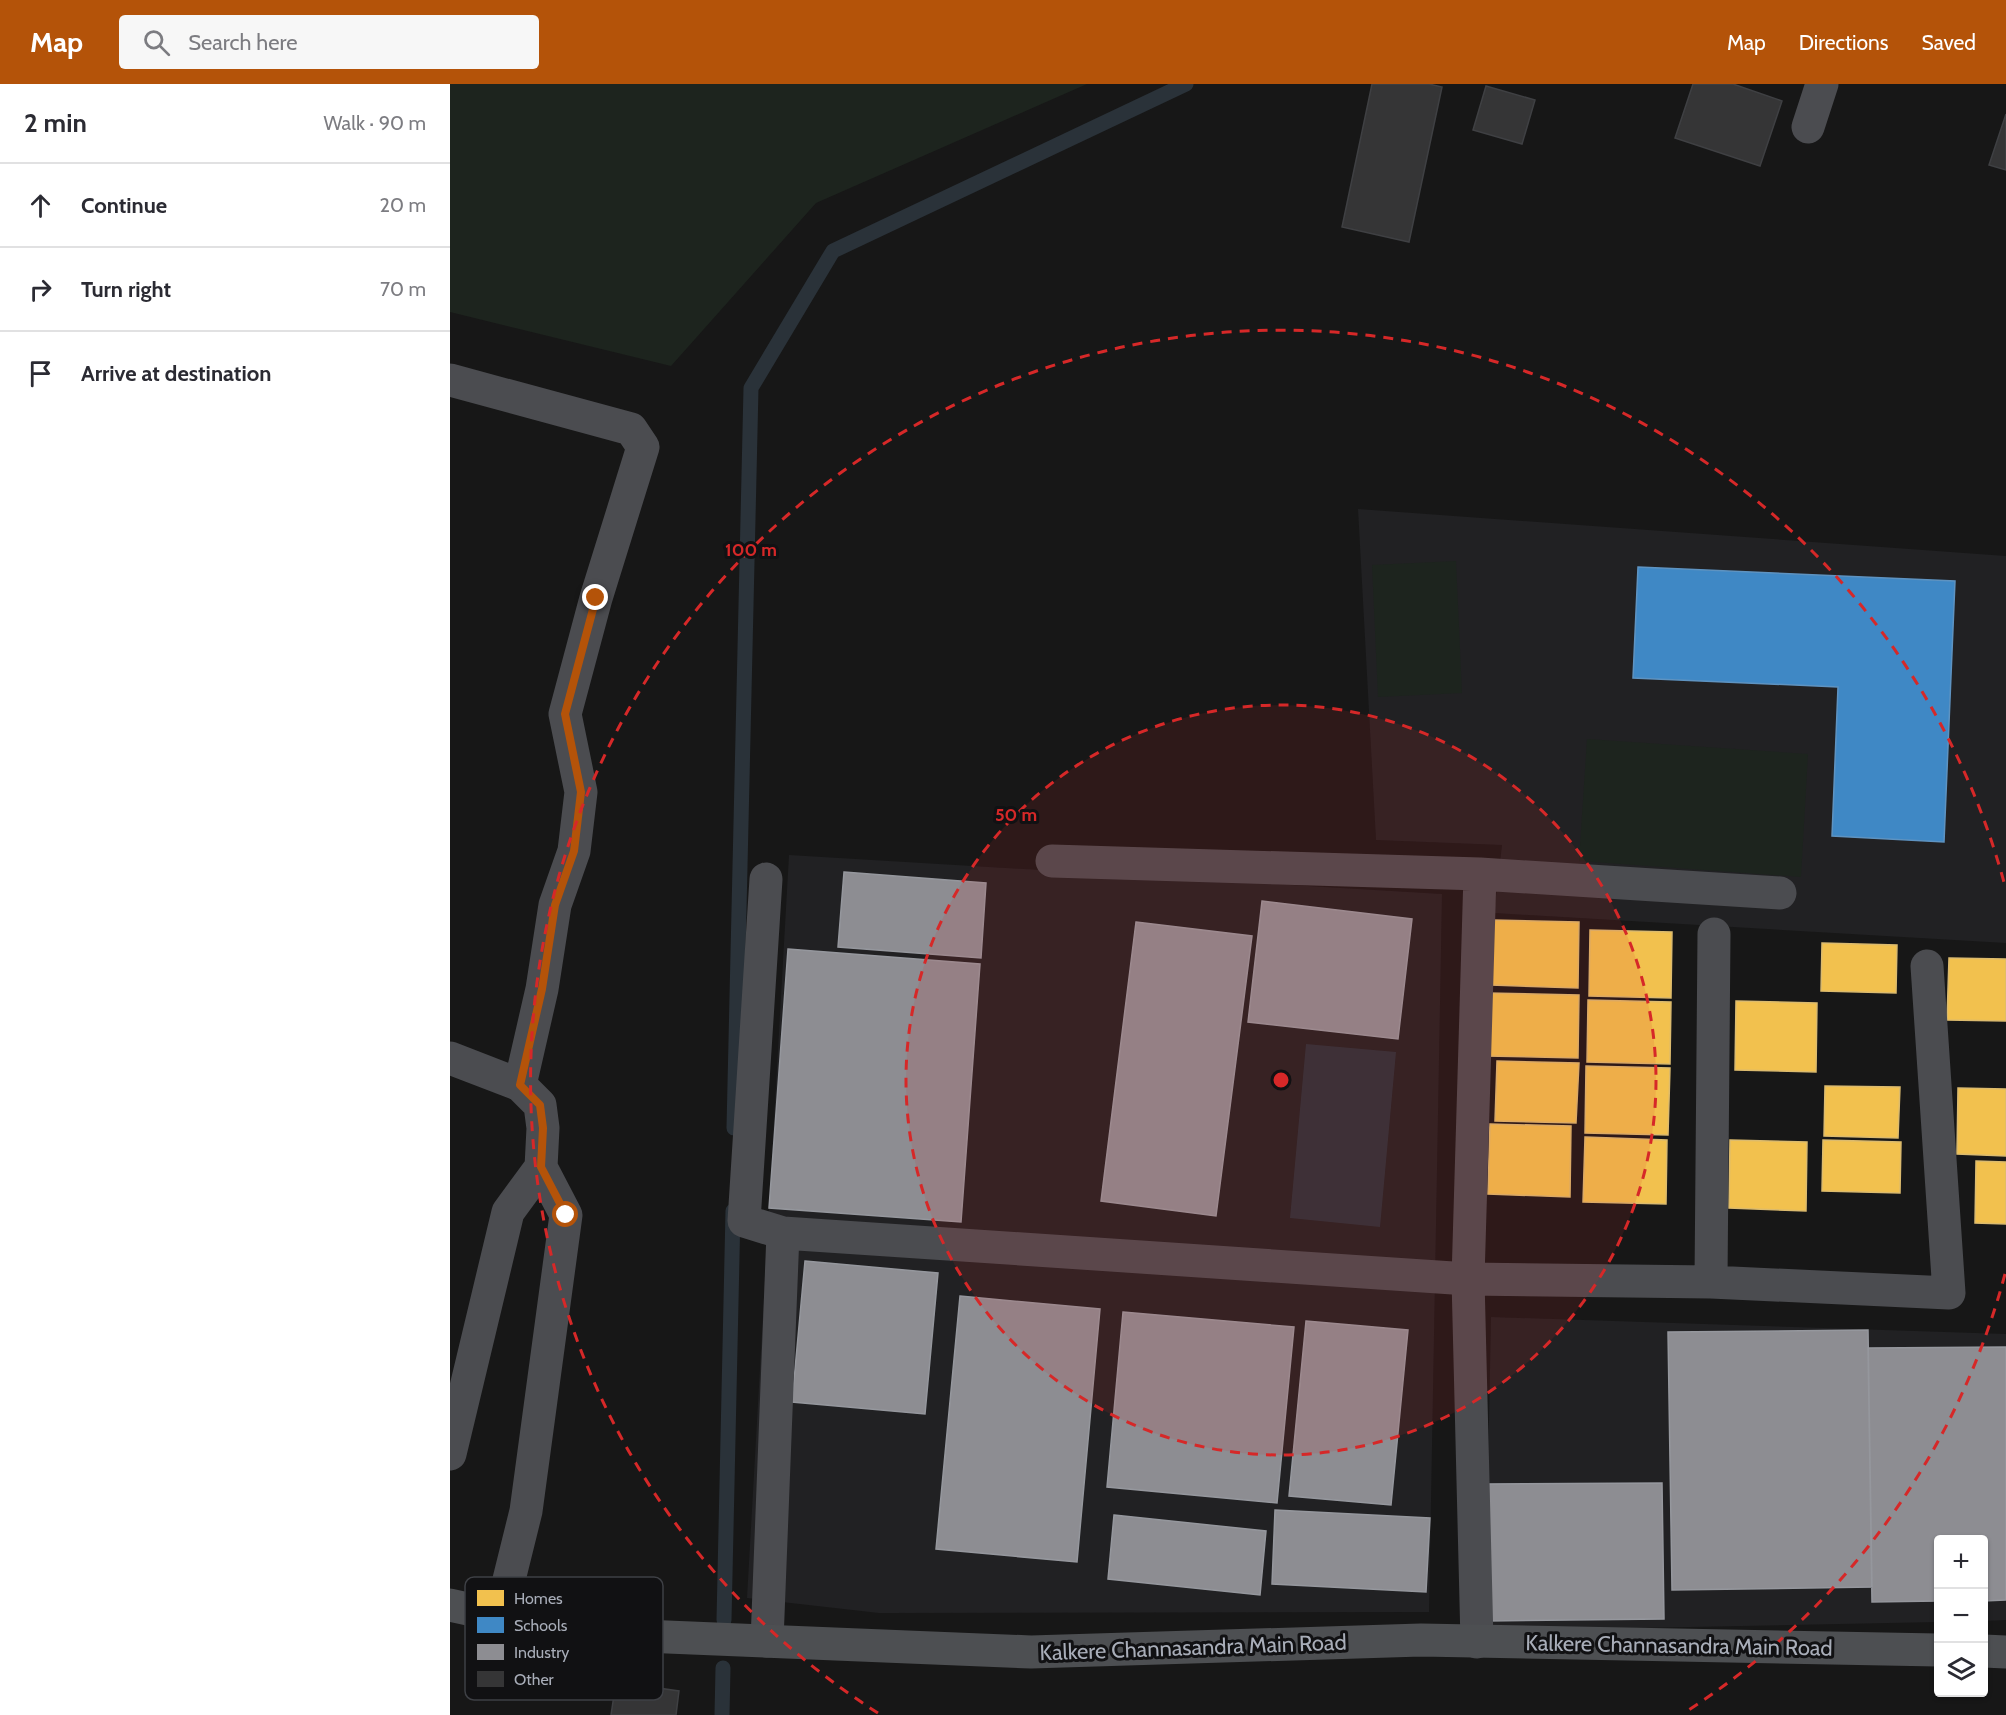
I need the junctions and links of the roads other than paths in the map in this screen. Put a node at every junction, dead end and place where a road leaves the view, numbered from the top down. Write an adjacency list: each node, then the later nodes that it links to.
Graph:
1 (1822, 84): 2 (street)
2 (1808, 127)
3 (450, 380): 11 (street)
4 (1052, 861): 5 (street)
5 (1480, 874): 7 (street); 14 (street)
6 (766, 879): 13 (street)
7 (1780, 893)
8 (1714, 934): 15 (street)
9 (1927, 966): 15 (street)
10 (450, 1058): 11 (street)
11 (520, 1085): 12 (street)
12 (541, 1167): 16 (street); 17 (street)
13 (783, 1233): 14 (street); 21 (street)
14 (1468, 1279): 15 (street); 22 (street)
15 (1711, 1282)
16 (450, 1454)
17 (510, 1577)
18 (450, 1605): 19 (main road, Kalkere Channasandra Main Road)
19 (465, 1608)
20 (663, 1637): 21 (main road, Kalkere Channasandra Main Road)
21 (766, 1641): 22 (main road, Kalkere Channasandra Main Road)
22 (1477, 1642): 23 (main road, Kalkere Channasandra Main Road)
23 (1934, 1650)
24 (1988, 1651): 25 (main road)
25 (2006, 1652)

